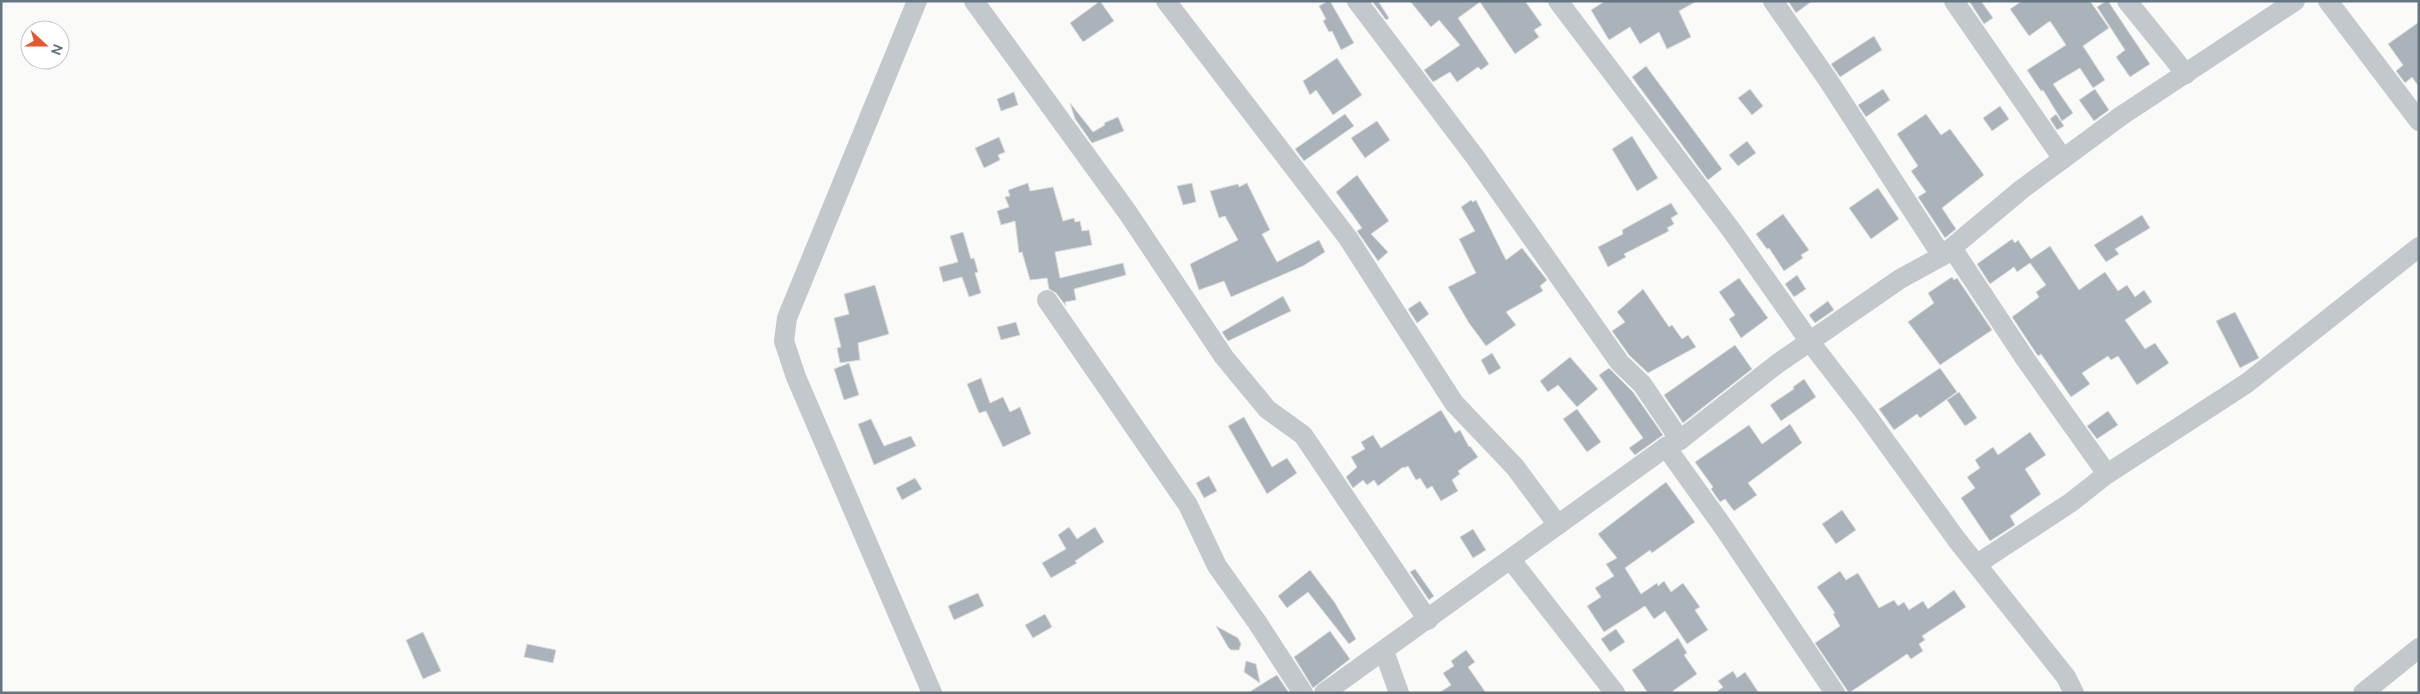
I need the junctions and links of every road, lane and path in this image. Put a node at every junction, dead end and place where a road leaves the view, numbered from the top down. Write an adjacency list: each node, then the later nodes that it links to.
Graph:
1 (917, 1): 26 (street)
2 (974, 1): 23 (street)
3 (1166, 1): 20 (street)
4 (1357, 1): 18 (street)
5 (1558, 1): 17 (street)
6 (1772, 1): 15 (street)
7 (1954, 1): 13 (street)
8 (2127, 1): 11 (street)
9 (2294, 1): 11 (street)
10 (2328, 1): 12 (street)
11 (2186, 74): 13 (street)
12 (2419, 122)
13 (2063, 159): 15 (street)
14 (2419, 247): 19 (street)
15 (1947, 252): 17 (street); 19 (street)
16 (1047, 300): 27 (street)
17 (1810, 342): 18 (street); 22 (street)
18 (1673, 443): 20 (street); 31 (street)
19 (2107, 474): 22 (street)
20 (1558, 525): 21 (street)
21 (1511, 560): 23 (street); 30 (street)
22 (1976, 564): 32 (street)
23 (1428, 620): 25 (street)
24 (2419, 648): 33 (street)
25 (1384, 651): 28 (street); 29 (street)
26 (932, 693)
27 (1303, 693)
28 (1324, 693)
29 (1399, 693)
30 (1616, 693)
31 (1835, 693)
32 (2074, 693)
33 (2363, 693)

